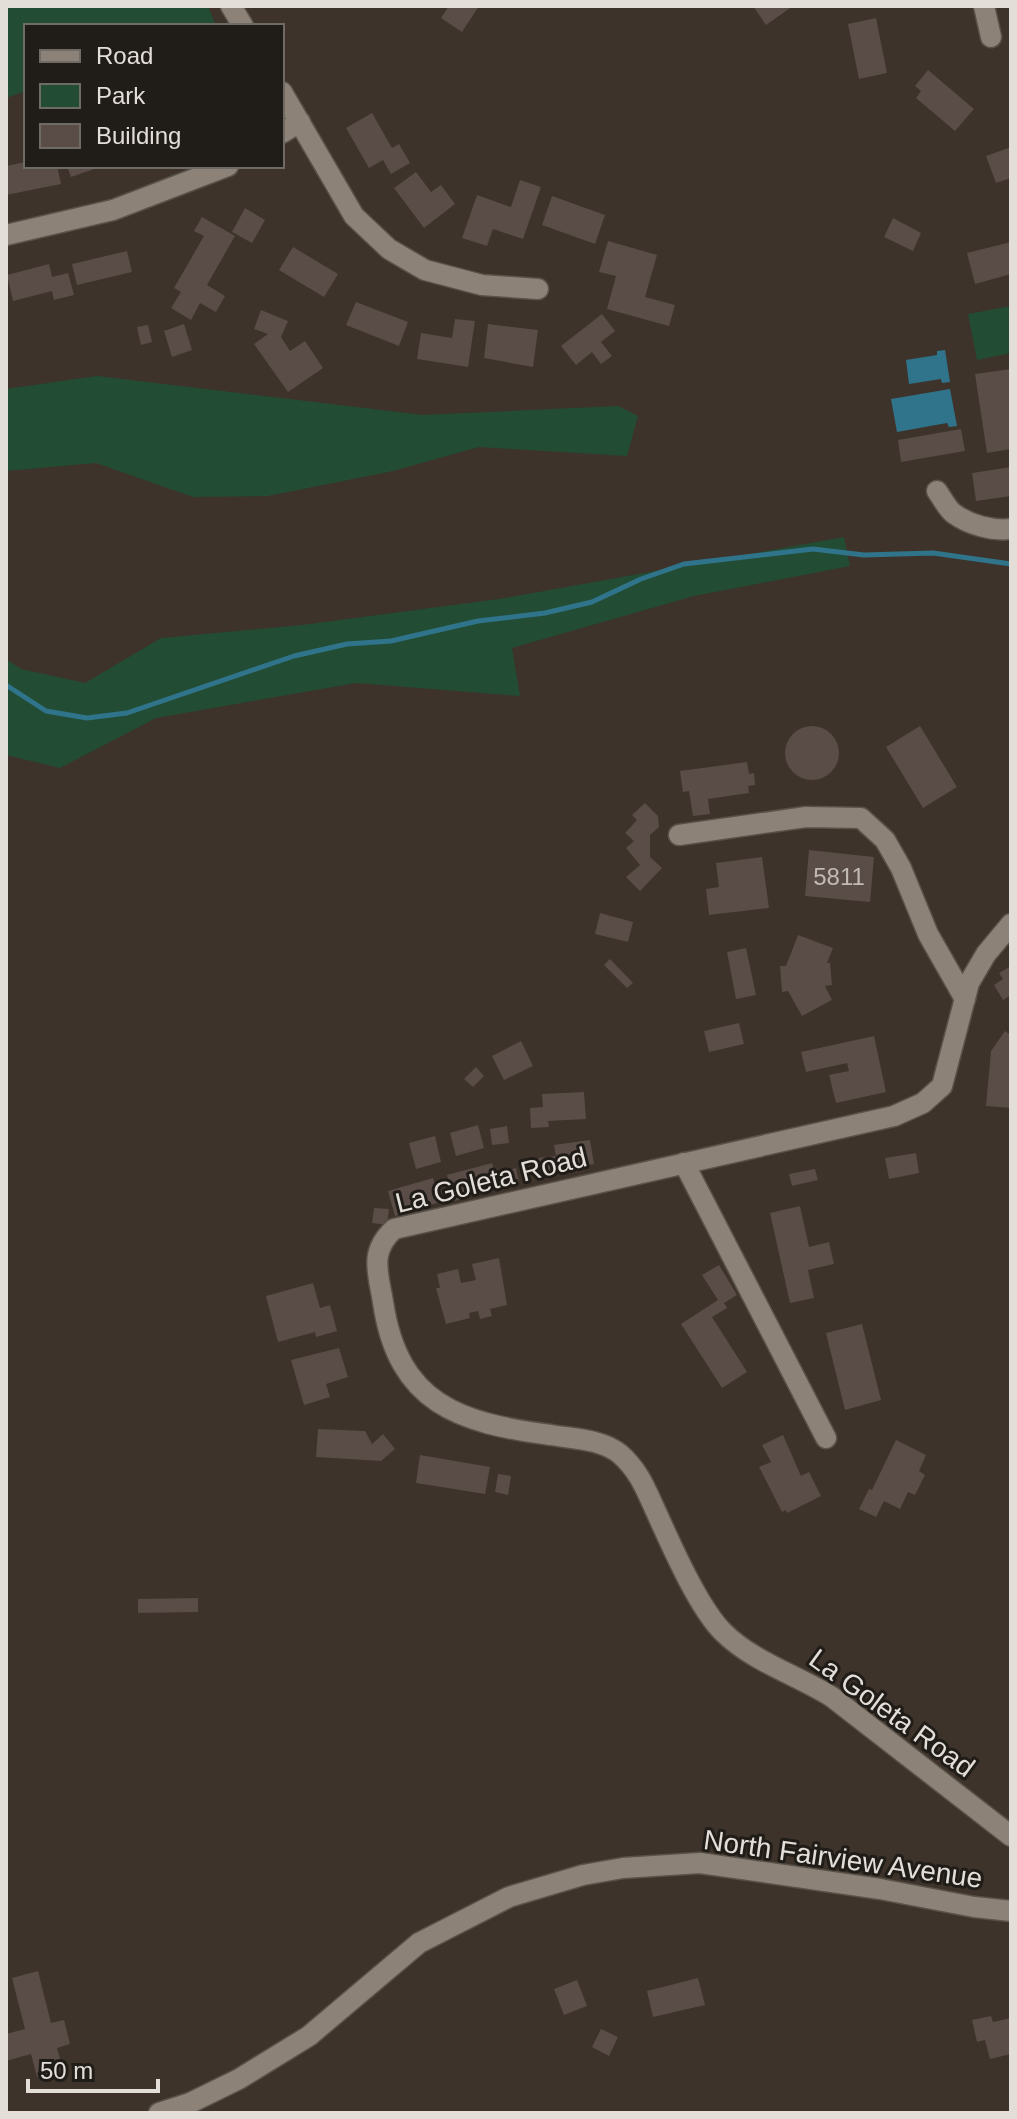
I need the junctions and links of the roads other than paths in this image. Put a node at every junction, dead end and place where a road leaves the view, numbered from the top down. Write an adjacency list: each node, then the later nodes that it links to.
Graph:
1 (231, 6): 3 (street)
2 (984, 6): 4 (street)
3 (242, 24)
4 (991, 37)
5 (284, 100): 6 (street)
6 (291, 128): 9 (street)
7 (223, 168): 8 (street)
8 (6, 235)
9 (538, 289)
10 (937, 491): 11 (street)
11 (1011, 529)
12 (679, 835): 14 (street)
13 (1011, 924): 14 (street, La Goleta Road)
14 (965, 999): 15 (street, La Goleta Road)
15 (684, 1163): 16 (street); 17 (street, La Goleta Road)
16 (826, 1438)
17 (1011, 1836)
18 (1011, 1911): 19 (street, North Fairview Avenue)
19 (159, 2113)

